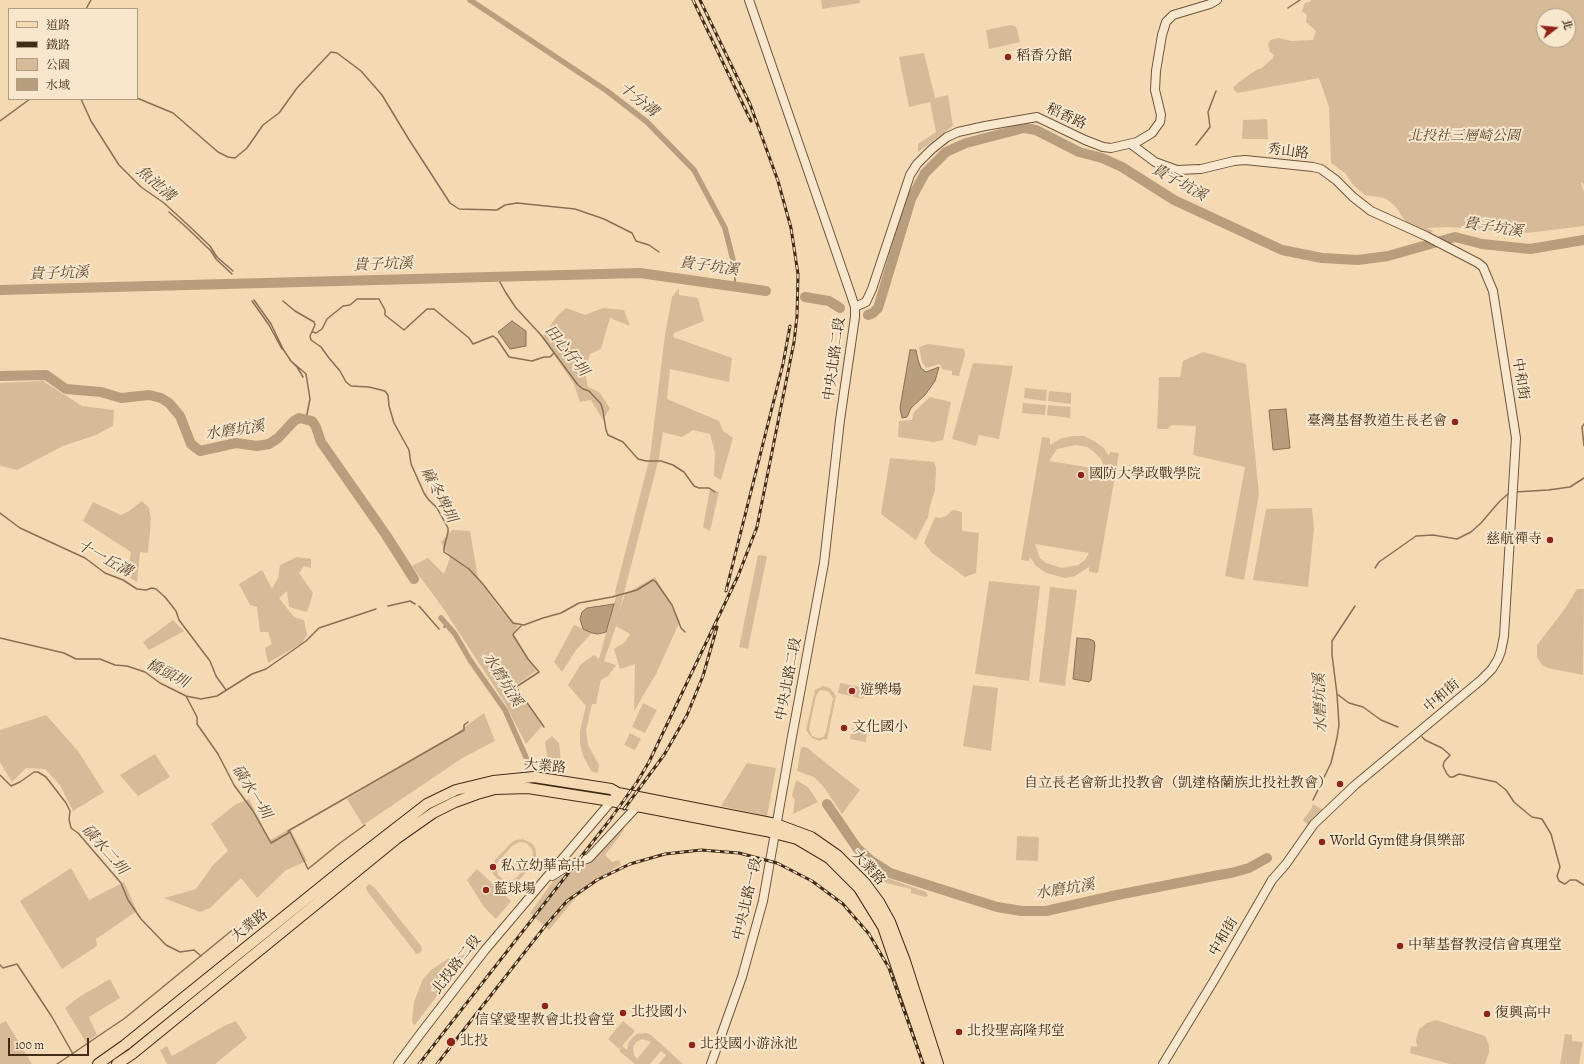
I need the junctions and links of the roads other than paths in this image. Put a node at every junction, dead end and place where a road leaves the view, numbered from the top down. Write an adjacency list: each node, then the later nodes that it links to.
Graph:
1 (749, 0): 5 (street, 中央北路二段)
2 (1217, 0): 3 (street, 稻香路)
3 (1131, 144): 4 (street, 秀山路); 5 (street, 稻香路)
4 (1483, 267): 19 (street, 中和街)
5 (855, 307): 6 (street, 中央北路二段)
6 (792, 735): 11 (street, 中央北路一段)
7 (618, 793): 8 (main road, 大業路); 9 (street); 13 (main road, 大業路)
8 (648, 798): 10 (street); 11 (main road, 大業路)
9 (611, 801): 10 (main road, 大業路); 12 (street); 14 (main road, 大業路)
10 (637, 806): 11 (main road, 大業路); 12 (street)
11 (776, 829): 16 (street, 中央北路一段); 17 (main road, 大業路); 18 (main road, 大業路)
12 (541, 886): 15 (street, 北投路二段)
13 (98, 1064)
14 (117, 1064)
15 (398, 1064)
16 (711, 1064)
17 (930, 1064)
18 (938, 1064)
19 (1163, 1064)

